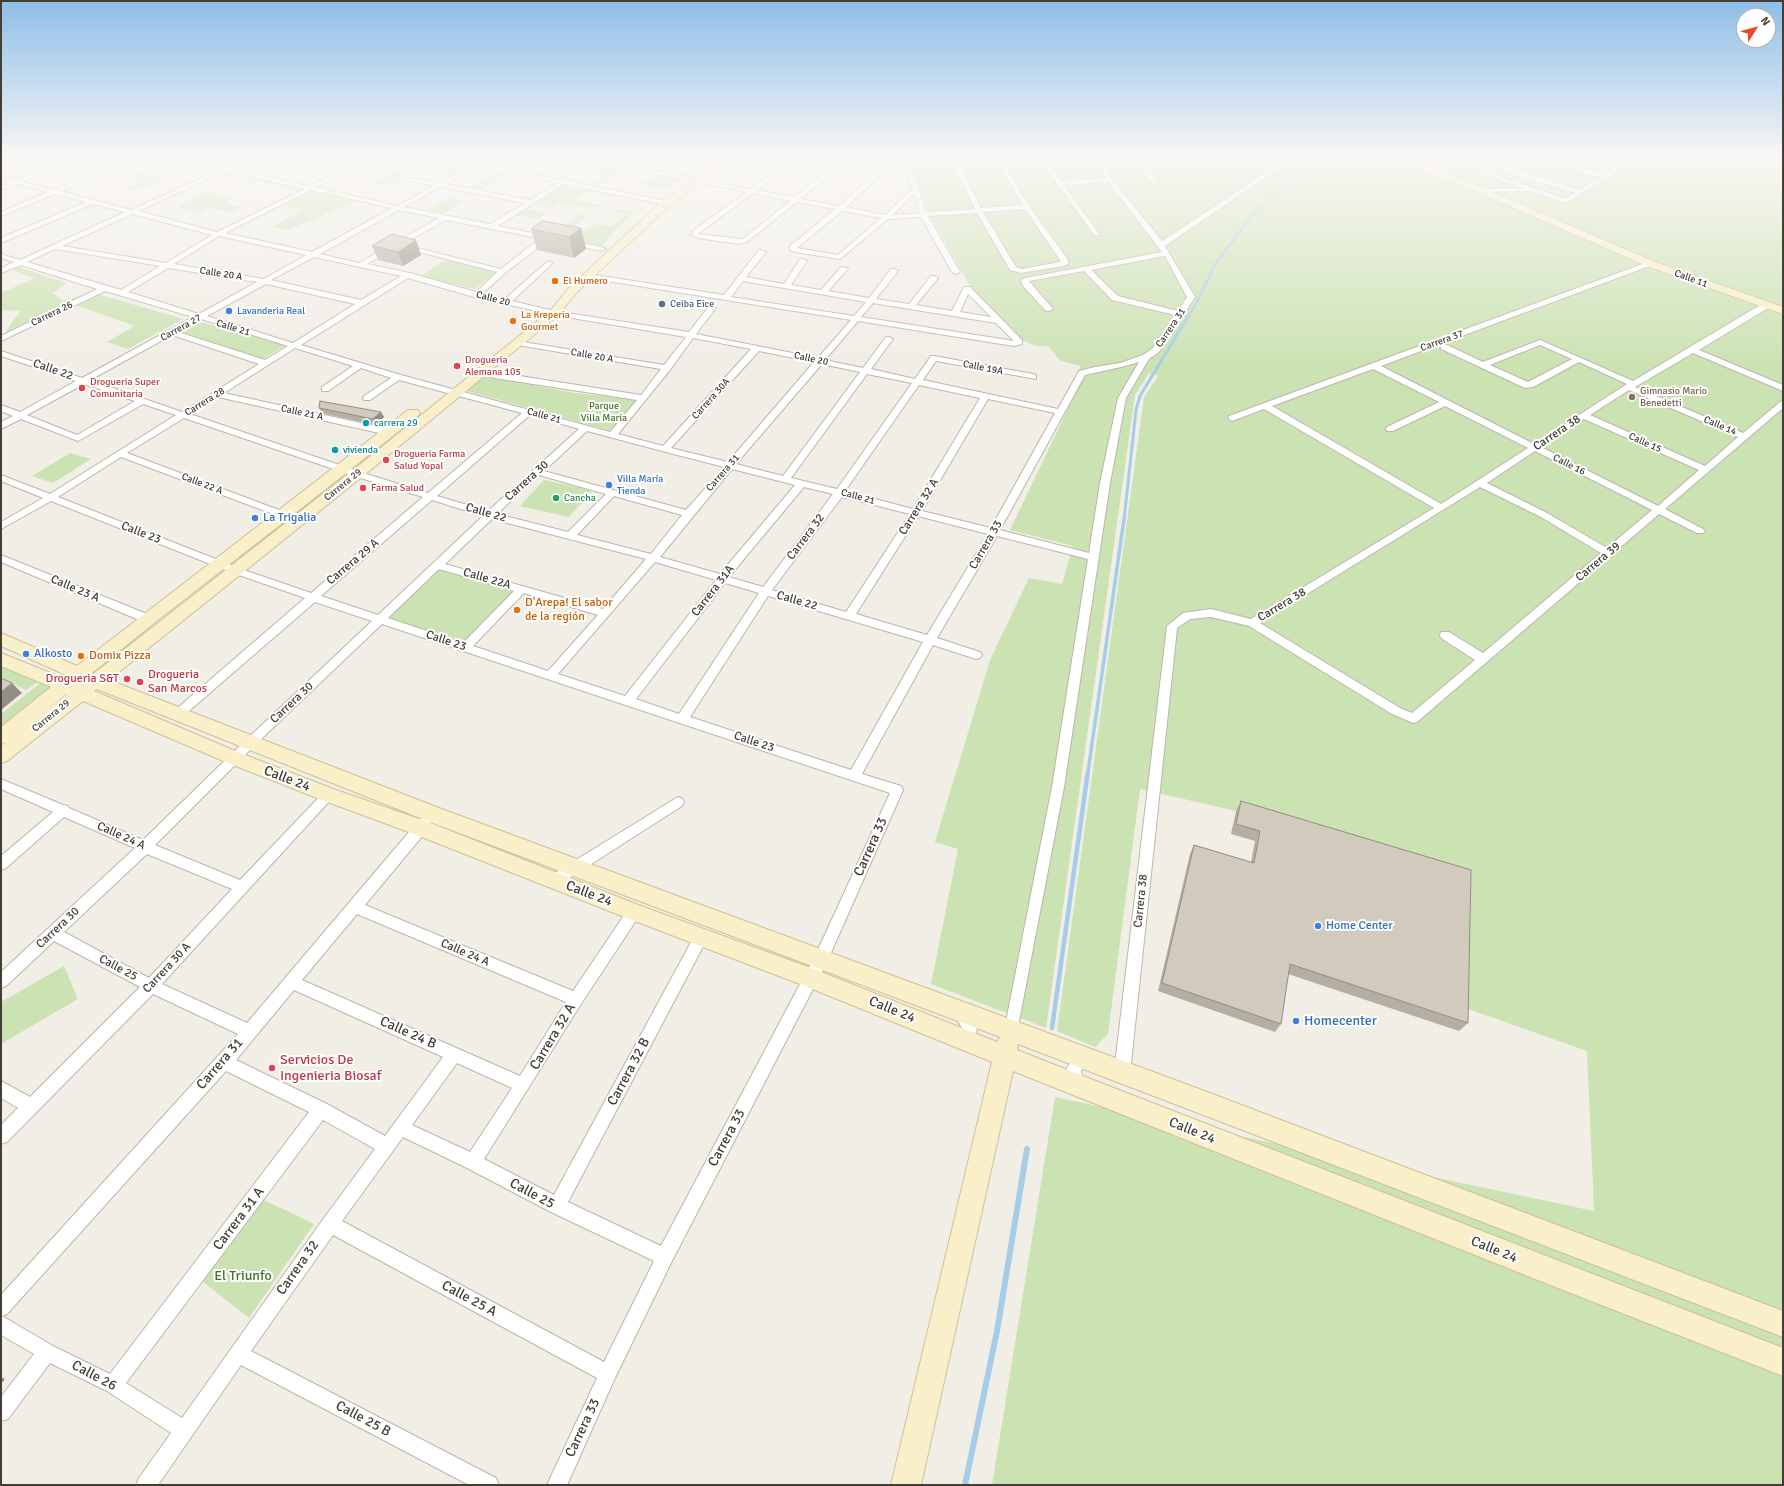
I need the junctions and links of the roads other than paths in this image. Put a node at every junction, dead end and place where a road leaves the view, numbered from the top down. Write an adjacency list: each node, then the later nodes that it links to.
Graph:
1 (30, 228): 23 (street)
2 (94, 228): 26 (street)
3 (197, 228): 21 (street, Calle 20)
4 (229, 228): 21 (street)
5 (362, 228): 31 (street, Carrera 27)
6 (426, 228): 25 (street)
7 (498, 228): 42 (street)
8 (628, 228): 28 (main road, Carrera 29)
9 (635, 228): 46 (main road, Carrera 29)
10 (698, 228): 11 (street)
11 (761, 228)
12 (817, 228): 13 (street)
13 (873, 228)
14 (931, 228): 44 (street)
15 (990, 228): 16 (street)
16 (1042, 228)
17 (1092, 228): 22 (street)
18 (1147, 228): 27 (street, Carrera 31)
19 (1187, 228): 27 (street)
20 (1568, 228): 37 (main road, Calle 11)
21 (218, 234): 31 (street, Calle 20); 38 (street)
22 (1097, 235)
23 (1, 241)
24 (566, 242): 28 (street)
25 (396, 245): 36 (street); 42 (street)
26 (55, 246): 34 (street); 38 (street, Calle 20 A)
27 (1161, 246): 30 (street, Carrera 31)
28 (602, 249): 63 (main road, Carrera 29)
29 (762, 252): 47 (street)
30 (1167, 253): 39 (street); 66 (street, Carrera 31)
31 (315, 254): 36 (street, Calle 20); 49 (street, Carrera 27)
32 (1, 256): 34 (street, Calle 21)
33 (803, 261): 50 (street)
34 (22, 262): 41 (street); 51 (street, Calle 21)
35 (548, 263): 57 (street)
36 (362, 264): 45 (street, Calle 20)
37 (1651, 264): 59 (main road, Calle 11); 87 (street, Carrera 37)
38 (166, 265): 49 (street, Calle 20 A); 53 (street)
39 (1085, 268): 62 (street); 66 (street)
40 (844, 269): 52 (street)
41 (1, 271)
42 (502, 271): 54 (street)
43 (894, 271): 56 (street, Carrera 31)
44 (956, 272)
45 (407, 275): 54 (street, Calle 20); 58 (street, Carrera 28)
46 (588, 276): 55 (street); 63 (main road, Carrera 29)
47 (742, 278): 50 (street); 55 (street)
48 (934, 278): 60 (street)
49 (264, 281): 58 (street, Calle 20 A); 67 (street, Carrera 27)
50 (786, 286): 52 (street)
51 (104, 289): 53 (street, Calle 21); 72 (street, Carrera 26)
52 (823, 292): 56 (street)
53 (122, 293): 67 (street, Calle 21)
54 (477, 295): 57 (street, Calle 20)
55 (727, 297): 68 (street)
56 (870, 300): 60 (street); 68 (street, Carrera 31)
57 (507, 302): 63 (street, Calle 20)
58 (362, 303): 75 (street, Carrera 28)
59 (1765, 306): 64 (main road, Calle 11); 78 (street, Carrera 38)
60 (911, 307): 65 (street)
61 (712, 308): 71 (street)
62 (1049, 309)
63 (548, 311): 71 (street, Calle 20); 74 (main road, Carrera 29); 98 (main road, Carrera 29)
64 (1783, 312)
65 (955, 314): 69 (street); 69 (street)
66 (1181, 314): 80 (street, Carrera 31)
67 (199, 318): 70 (street, Carrera 27); 75 (street, Calle 21)
68 (856, 319): 69 (street); 83 (street, Carrera 31)
69 (998, 321)
70 (172, 333): 84 (street); 93 (street, Carrera 27)
71 (691, 335): 77 (street, Calle 20); 88 (street)
72 (1, 339)
73 (889, 339): 89 (street)
74 (517, 342): 88 (street, Calle 20 A); 98 (main road, Carrera 29)
75 (293, 346): 84 (street, Carrera 28); 86 (street, Calle 21)
76 (1444, 347): 85 (street)
77 (757, 348): 83 (street, Calle 20); 122 (street, Carrera 30A)
78 (1692, 350): 95 (street, Carrera 38); 96 (street)
79 (1, 353): 93 (street, Calle 22)
80 (1146, 357): 101 (street, Carrera 31); 150 (street)
81 (934, 358): 92 (street, Calle 19A); 94 (street, Carrera 32)
82 (1579, 359): 85 (street, Calle 14); 85 (street); 95 (street, Calle 14)
83 (820, 361): 89 (street, Calle 20); 124 (street, Carrera 31)
84 (266, 363): 99 (street, Carrera 28)
85 (1484, 365)
86 (359, 366): 91 (street, Calle 21); 97 (street)
87 (1374, 366): 105 (street, Calle 16); 107 (street, Carrera 37)
88 (667, 368): 103 (street)
89 (865, 371): 94 (street, Calle 20); 130 (street)
90 (494, 375): 103 (street)
91 (398, 377): 98 (street, Calle 21); 102 (street)
92 (1033, 377)
93 (84, 381): 104 (street, Calle 22); 112 (street, Carrera 27)
94 (917, 382): 100 (street, Calle 20); 133 (street, Carrera 32)
95 (1631, 386): 113 (street, Carrera 38); 120 (street, Calle 14)
96 (1783, 388)
97 (326, 389)
98 (451, 391): 109 (street, Calle 21); 118 (main road, Carrera 29); 128 (main road, Carrera 29)
99 (216, 394): 111 (street, Carrera 28); 118 (street, Calle 21 A)
100 (986, 397): 110 (street, Calle 20); 139 (street, Carrera 32 A)
101 (1068, 397): 110 (street, Carrera 33)
102 (367, 398)
103 (643, 398): 119 (street)
104 (142, 401): 111 (street, Calle 22); 112 (street)
105 (1446, 402): 117 (street); 121 (street, Calle 16)
106 (1783, 404): 120 (street, Carrera 39)
107 (1265, 406): 114 (street, Carrera 37); 137 (street)
108 (1, 408): 112 (street)
109 (528, 412): 116 (street, Calle 21); 135 (street, Carrera 29 A)
110 (1061, 412): 145 (street, Carrera 33)
111 (185, 414): 123 (street, Carrera 28); 125 (street, Calle 22)
112 (19, 416): 115 (street, Carrera 27)
113 (1584, 416): 121 (street, Carrera 38); 126 (street, Calle 15)
114 (1232, 418)
115 (1, 426)
116 (585, 428): 119 (street, Calle 21); 127 (street, Carrera 30)
117 (1390, 429)
118 (388, 432): 125 (main road, Carrera 29)
119 (613, 434): 122 (street, Calle 21)
120 (1745, 436): 126 (street, Carrera 39)
121 (1536, 448): 132 (street, Carrera 38); 138 (street, Calle 16)
122 (665, 449): 124 (street, Calle 21)
123 (121, 454): 136 (street, Carrera 28); 141 (street, Calle 22 A)
124 (730, 465): 130 (street, Calle 21); 140 (street, Carrera 31)
125 (342, 469): 128 (street, Calle 22); 141 (main road, Carrera 29)
126 (1706, 470): 138 (street, Carrera 39)
127 (538, 472): 134 (street); 142 (street, Carrera 30)
128 (357, 474): 135 (street, Calle 22); 153 (main road, Carrera 29)
129 (1, 478): 136 (street, Calle 23)
130 (784, 479): 131 (street, Calle 21)
131 (802, 483): 133 (street, Calle 21); 154 (street, Carrera 31A)
132 (1480, 483): 137 (street, Carrera 38); 147 (street)
133 (840, 492): 139 (street, Calle 21); 156 (street, Carrera 32)
134 (612, 493): 140 (street); 146 (street)
135 (430, 496): 142 (street, Calle 22); 157 (street, Carrera 29 A)
136 (51, 497): 143 (street, Carrera 28); 151 (street, Calle 23)
137 (1441, 508): 162 (street, Carrera 38)
138 (1659, 510): 144 (street, Calle 16); 147 (street, Carrera 39)
139 (916, 512): 145 (street, Calle 21); 159 (street, Carrera 32 A)
140 (688, 514): 149 (street, Carrera 31)
141 (284, 515): 151 (main road, Carrera 29)
142 (490, 515): 146 (street, Calle 22); 152 (street, Carrera 30)
143 (1, 526)
144 (1700, 531)
145 (994, 532): 150 (street, Calle 21); 165 (street, Carrera 33)
146 (570, 536): 149 (street, Calle 22)
147 (1608, 553): 169 (street, Carrera 39)
148 (1, 558): 160 (street, Calle 23 A)
149 (653, 558): 154 (street, Calle 22); 158 (street, Carrera 31)
150 (1093, 558): 203 (street)
151 (220, 564): 153 (street, Calle 23); 160 (main road, Carrera 29)
152 (438, 565): 155 (street, Calle 22A); 161 (street, Carrera 30)
153 (237, 570): 157 (street, Calle 23); 171 (main road, Carrera 29)
154 (722, 579): 156 (street, Calle 22); 172 (street, Carrera 31A)
155 (522, 589): 158 (street, Calle 22A); 166 (street)
156 (765, 592): 159 (street, Calle 22); 174 (street, Carrera 32)
157 (312, 597): 161 (street, Calle 23); 173 (street, Carrera 29 A)
158 (605, 613): 170 (street, Carrera 31)
159 (849, 616): 165 (street, Calle 22)
160 (148, 620): 171 (main road, Carrera 29)
161 (380, 620): 166 (street, Calle 23); 176 (street, Carrera 30)
162 (1252, 623): 169 (street, Carrera 39); 209 (street, Carrera 38)
163 (1445, 635): 169 (street)
164 (1, 639): 171 (main road, Calle 24)
165 (930, 640): 167 (street, Calle 22); 179 (street, Carrera 33)
166 (466, 647): 170 (street, Calle 23)
167 (976, 655)
168 (1, 659): 171 (main road, Calle 24)
169 (1483, 659)
170 (551, 675): 172 (street, Calle 23)
171 (80, 684): 173 (main road, Calle 24); 175 (main road, Carrera 29); 177 (main road, Carrera 29); 178 (main road, Calle 24)
172 (628, 701): 174 (street, Calle 23)
173 (178, 714): 176 (main road, Calle 24)
174 (682, 719): 179 (street, Calle 23)
175 (1, 737)
176 (251, 742): 178 (street, Carrera 30); 185 (main road, Calle 24)
177 (1, 756)
178 (234, 758): 182 (main road, Calle 24); 186 (street, Carrera 30)
179 (855, 775): 181 (street, Calle 23)
180 (1, 784): 184 (street, Calle 24 A)
181 (896, 790): 195 (street, Carrera 33)
182 (329, 796): 185 (main road, Calle 24); 190 (street, Carrera 30 A)
183 (678, 802): 188 (street)
184 (64, 810): 186 (street, Calle 24 A); 187 (street)
185 (427, 821): 188 (main road, Calle 24); 189 (main road, Calle 24); 191 (street, Carrera 31)
186 (145, 847): 190 (street, Calle 24 A); 193 (street, Carrera 30)
187 (1, 864)
188 (574, 867): 189 (street); 195 (main road, Calle 24)
189 (554, 880): 192 (main road, Calle 24)
190 (242, 887): 199 (street, Carrera 30 A)
191 (355, 907): 198 (street, Carrera 31); 200 (street, Calle 24 A)
192 (634, 912): 194 (main road, Calle 24); 200 (street, Carrera 32 A)
193 (53, 933): 197 (street, Carrera 30); 199 (street, Calle 25)
194 (701, 937): 196 (main road, Calle 24); 219 (street, Carrera 32 B)
195 (821, 959): 196 (street, Carrera 33); 201 (main road, Calle 24)
196 (811, 978): 204 (main road, Calle 24); 221 (street, Carrera 33)
197 (1, 981)
198 (292, 982): 202 (street, Carrera 31); 205 (street, Calle 24 B)
199 (151, 986): 202 (street, Calle 25); 213 (street, Carrera 30 A)
200 (576, 999): 210 (street, Carrera 32 A)
201 (960, 1012): 203 (main road, Calle 24); 204 (street)
202 (249, 1031): 208 (street, Carrera 31)
203 (1011, 1032): 206 (main road); 207 (main road, Calle 24)
204 (957, 1036): 206 (main road, Calle 24)
205 (455, 1054): 210 (street, Calle 24 B); 215 (street, Carrera 32)
206 (1004, 1055): 211 (main road, Calle 24); 235 (main road)
207 (1087, 1060): 209 (main road, Calle 24); 211 (street)
208 (224, 1062): 214 (street); 222 (street, Carrera 31)
209 (1122, 1073): 223 (main road, Calle 24)
210 (523, 1085): 218 (street, Carrera 32 A)
211 (1078, 1086): 227 (main road, Calle 24)
212 (1, 1089): 213 (street)
213 (31, 1106): 216 (street, Carrera 30 A)
214 (321, 1110): 217 (street); 229 (street, Carrera 31 A)
215 (400, 1128): 217 (street, Carrera 32); 218 (street, Calle 25)
216 (1, 1136)
217 (386, 1146): 220 (street, Carrera 32)
218 (473, 1162): 219 (street, Calle 25)
219 (557, 1206): 221 (street, Calle 25)
220 (330, 1224): 226 (street, Carrera 32); 228 (street, Calle 25 A)
221 (665, 1257): 228 (street, Carrera 33)
222 (1, 1308)
223 (1783, 1324)
224 (1, 1325): 225 (street, Calle 26)
225 (47, 1352): 229 (street, Calle 26); 230 (street)
226 (238, 1354): 231 (street, Carrera 32); 233 (street, Calle 25 B)
227 (1783, 1362)
228 (608, 1374): 234 (street, Carrera 33)
229 (113, 1385): 231 (street, Calle 26)
230 (1, 1412)
231 (184, 1432): 232 (street, Carrera 32)
232 (146, 1485)
233 (489, 1485)
234 (557, 1485)
235 (906, 1485)

